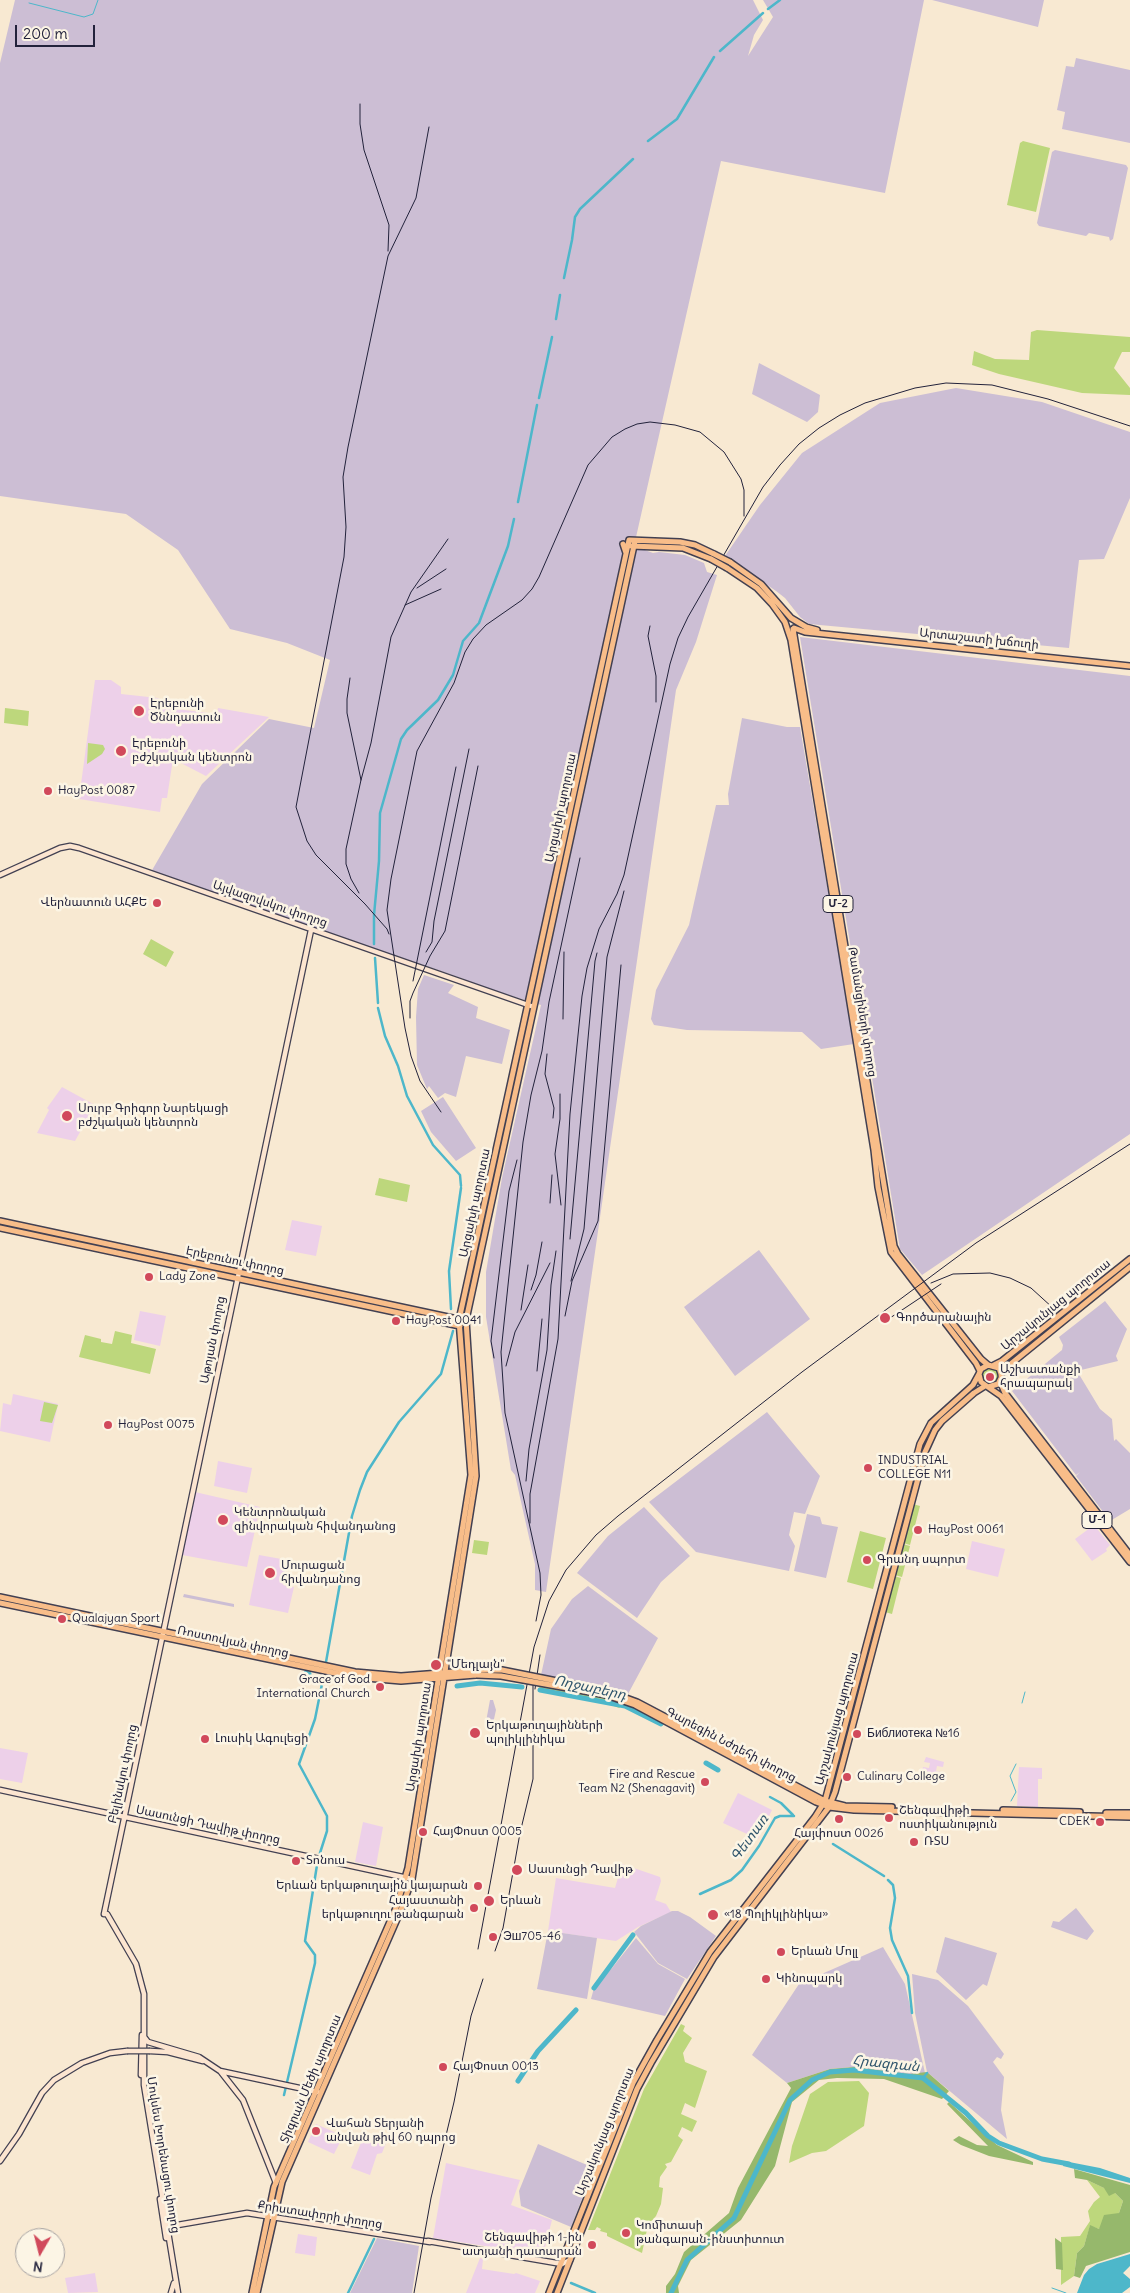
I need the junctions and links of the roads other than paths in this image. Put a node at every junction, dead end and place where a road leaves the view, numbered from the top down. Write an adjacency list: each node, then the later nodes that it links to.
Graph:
1 (630, 544): 2 (main road); 3 (main road); 3 (main road, Արցախի պողոտա); 4 (main road)
2 (642, 546): 3 (main road); 4 (main road)
3 (629, 556): 13 (main road, Արցախի պողոտա)
4 (712, 556): 5 (main road, bridge)
5 (728, 565): 6 (main road); 7 (main road, Թամանցիների փողոց)
6 (793, 620): 7 (main road); 8 (main road, Թամանցիների փողոց / Մ-2); 9 (main road, Արտաշատի խճուղի)
7 (785, 622): 8 (main road, Թամանցիների փողոց / Մ-2)
8 (792, 629): 9 (main road, Արտաշատի խճուղի); 27 (main road, Թամանցիների փողոց / Մ-2); 28 (main road, Թամանցիների փողոց / Մ-2)
9 (827, 633): 10 (main road, Արտաշատի խճուղի)
10 (1130, 666)
11 (0, 875): 12 (main road, Այվազովսկու փողոց)
12 (311, 930): 13 (main road, Այվազովսկու փողոց); 18 (main road, Աթոյան փողոց)
13 (532, 1006): 22 (main road, Արցախի պողոտա); 23 (main road, Արցախի պողոտա)
14 (0, 1221): 18 (main road, Էրեբունու փողոց)
15 (0, 1228): 19 (main road, Էրեբունու փողոց)
16 (1129, 1261): 20 (main road, Արշակունյաց պողոտա)
17 (1130, 1267): 21 (main road, Արշակունյաց պողոտա)
18 (237, 1272): 19 (main road, Աթոյան փողոց); 23 (main road, Էրեբունու փողոց)
19 (236, 1278): 23 (main road, Էրեբունու փողոց); 46 (main road, Աթոյան փողոց)
20 (1099, 1282): 21 (main road); 25 (main road, Արշակունյաց պողոտա)
21 (1104, 1288): 26 (main road, Արշակունյաց պողոտա)
22 (466, 1320): 23 (main road, Էրեբունու փողոց); 24 (main road, Արցախի պողոտա)
23 (459, 1323): 24 (main road, Էրեբունու փողոց); 31 (main road, Արցախի պողոտա)
24 (466, 1327): 31 (main road, Արցախի պողոտա)
25 (1043, 1328): 26 (main road); 27 (main road, Արշակունյաց պողոտա)
26 (1047, 1334): 29 (main road, Արշակունյաց պողոտա)
27 (991, 1365): 28 (main road); 29 (main road)
28 (979, 1373): 30 (main road); 32 (main road, Արշակունյաց պողոտա)
29 (1001, 1376): 30 (main road); 37 (main road, Մ-1)
30 (986, 1387): 33 (main road, Արշակունյաց պողոտա); 38 (main road, Մ-1)
31 (469, 1415): 34 (main road, Արցախի պողոտա)
32 (929, 1426): 33 (main road); 35 (main road, Արշակունյաց պողոտա)
33 (935, 1430): 36 (main road, Արշակունյաց պողոտա)
34 (473, 1468): 39 (main road, Արցախի պողոտա); 40 (main road, Արցախի պողոտա)
35 (911, 1476): 36 (main road); 41 (main road, Արշակունյաց պողոտա)
36 (918, 1478): 42 (main road, Արշակունյաց պողոտա)
37 (1130, 1555)
38 (1130, 1562)
39 (453, 1585): 40 (main road); 48 (main road, Արցախի պողոտա)
40 (459, 1586): 47 (main road, Արցախի պողոտա)
41 (880, 1594): 42 (main road); 49 (main road, Արշակունյաց պողոտա)
42 (887, 1596): 49 (main road, Արշակունյաց պողոտա)
43 (0, 1597): 45 (main road)
44 (0, 1603): 45 (main road)
45 (20, 1604): 46 (main road, Ռոստովյան փողոց)
46 (162, 1635): 48 (main road, Ռոստովյան փողոց); 53 (main road, Բելինսկու փողոց)
47 (446, 1675): 48 (main road, Ռոստովյան փողոց); 51 (main road, Գարեգին Նժդեհի փողոց, bridge); 54 (main road, Արցախի պողոտա)
48 (439, 1676): 54 (main road, Արցախի պողոտա)
49 (851, 1718): 51 (main road, Արշակունյաց պողոտա)
50 (0, 1790): 53 (main road, Սասունցի Դավիթ փողոց)
51 (826, 1804): 52 (main road, Գարեգին Նժդեհի փողոց); 56 (main road, Արշակունյաց պողոտա)
52 (1130, 1815)
53 (124, 1817): 54 (main road, Սասունցի Դավիթ փողոց); 55 (main road, Բելինսկու փողոց)
54 (408, 1878): 60 (main road, Տիգրան Մեծի պողոտա); 61 (main road, Տիգրան Մեծի պողոտա)
55 (104, 1914): 57 (main road, Մովսես Խորենացու փողոց); 65 (main road, Մովսես Խորենացու փողոց)
56 (687, 1995): 66 (main road, Արշակունյաց պողոտա); 67 (main road, Արշակունյաց պողոտա)
57 (145, 2037): 58 (main road); 65 (main road, Մովսես Խորենացու փողոց)
58 (209, 2063): 59 (main road); 62 (main road, bridge)
59 (220, 2071): 60 (main road); 63 (main road)
60 (316, 2092): 61 (main road); 63 (main road, Տիգրան Մեծի պողոտա)
61 (322, 2093): 64 (main road, Տիգրան Մեծի պողոտա)
62 (0, 2161)
63 (276, 2183): 64 (main road, Տիգրան Մեծի պողոտա)
64 (271, 2216): 65 (main road, Քրիստափորի փողոց); 67 (main road, Քրիստափորի փողոց); 73 (main road, Տիգրան Մեծի պողոտա); 74 (main road, Տիգրան Մեծի պողոտա)
65 (166, 2227): 70 (main road, Մովսես Խորենացու փողոց); 72 (main road, Մովսես Խորենացու փողոց)
66 (571, 2259): 67 (main road); 69 (main road, Արշակունյաց պողոտա)
67 (556, 2262): 68 (main road, Արշակունյաց պողոտա); 68 (main road); 69 (main road)
68 (559, 2271): 75 (main road, Արշակունյաց պողոտա)
69 (564, 2274): 76 (main road, Արշակունյաց պողոտա)
70 (174, 2283): 71 (main road); 72 (main road, Մովսես Խորենացու փողոց)
71 (171, 2293)
72 (177, 2293)
73 (252, 2293)
74 (257, 2293)
75 (549, 2293)
76 (556, 2293)

